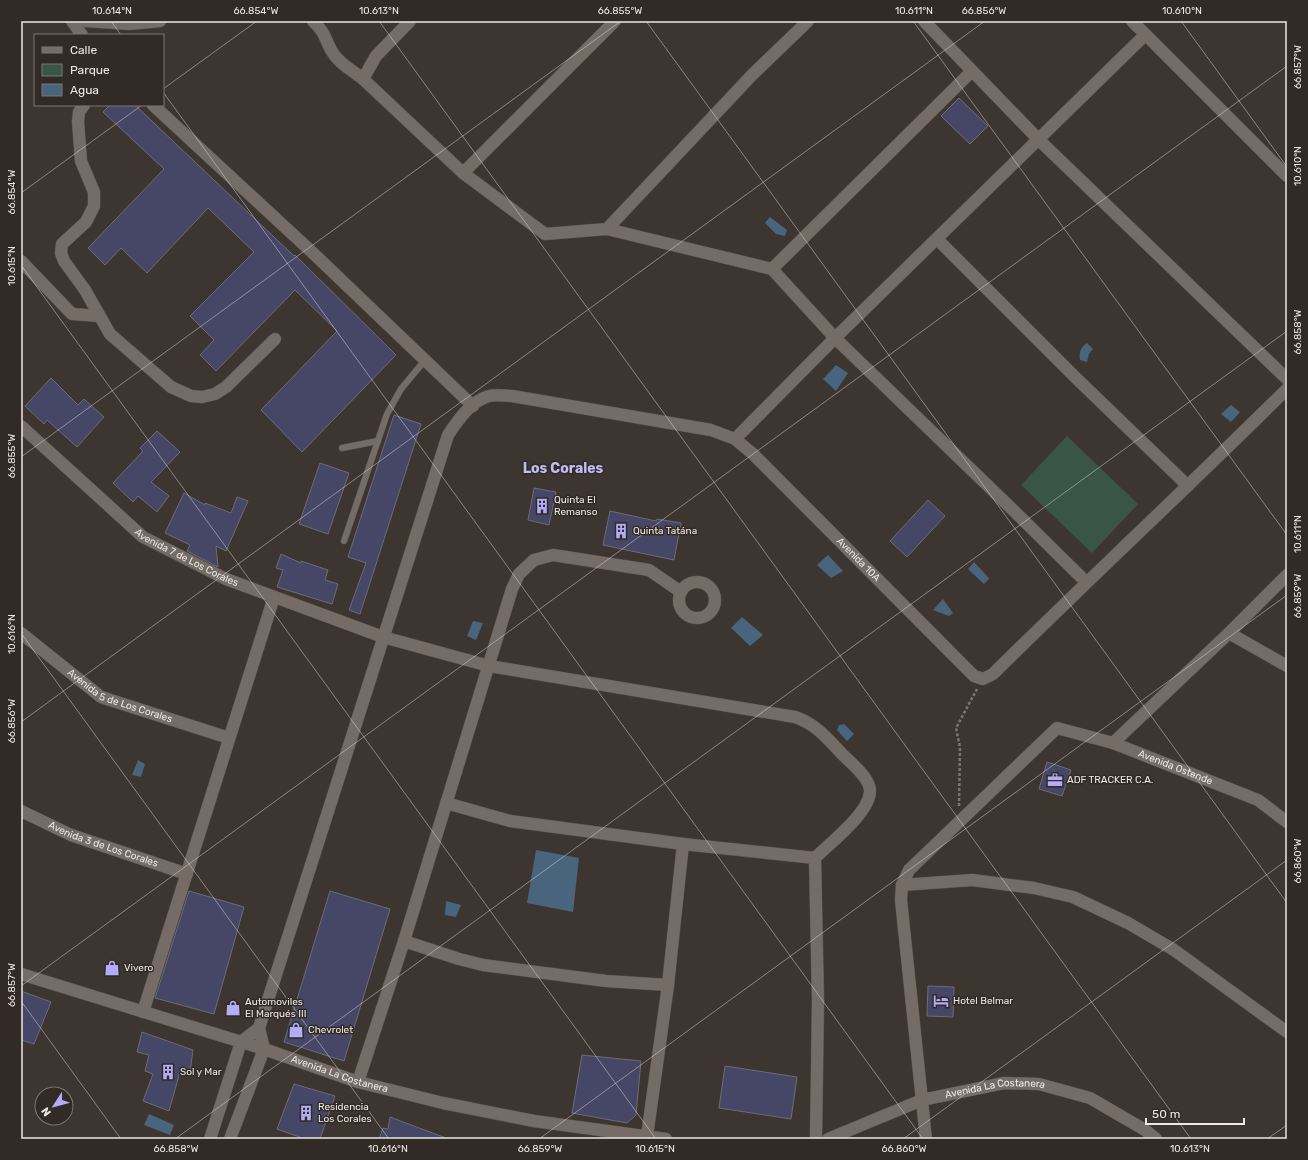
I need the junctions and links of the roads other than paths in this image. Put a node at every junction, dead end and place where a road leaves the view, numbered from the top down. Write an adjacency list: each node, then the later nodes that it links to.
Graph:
1 (72, 21): 10 (street)
2 (86, 21): 3 (street)
3 (160, 21)
4 (313, 21): 13 (street)
5 (410, 21): 13 (street)
6 (615, 21): 17 (street)
7 (808, 21): 19 (street)
8 (924, 21): 12 (street)
9 (1132, 21): 11 (street)
10 (81, 34)
11 (1145, 35): 16 (street); 18 (street)
12 (972, 71): 16 (street); 22 (street)
13 (363, 79): 17 (street)
14 (83, 106): 23 (street)
15 (153, 106): 26 (street)
16 (1038, 140): 20 (street); 27 (street)
17 (463, 173): 19 (street)
18 (1287, 176)
19 (607, 229): 22 (street)
20 (937, 239): 24 (street); 34 (street)
21 (21, 261): 23 (street)
22 (772, 270): 24 (street)
23 (99, 316): 25 (street)
24 (835, 338): 31 (street); 37 (street)
25 (275, 339)
26 (425, 360): 29 (street); 32 (lane)
27 (1287, 379)
28 (1287, 388): 34 (street)
29 (473, 406): 31 (street, Avenida 10A); 42 (street, Avenida 10A)
30 (21, 426): 39 (street, Avenida 7 de Los Corales)
31 (735, 439): 37 (street, Avenida 10A)
32 (378, 441): 33 (lane); 35 (lane)
33 (342, 448)
34 (1188, 486): 37 (street)
35 (344, 541)
36 (1287, 574): 41 (street)
37 (1086, 582)
38 (681, 592): 43 (street)
39 (274, 597): 42 (street, Avenida 7 de Los Corales); 45 (street)
40 (21, 633): 45 (street, Avenida 5 de Los Corales)
41 (1229, 633): 44 (street); 46 (street)
42 (383, 637): 43 (street, Avenida 7 de Los Corales); 58 (street, Avenida 10A)
43 (489, 666): 47 (street); 51 (street, Avenida 7 de Los Corales)
44 (1287, 666)
45 (230, 738): 52 (street)
46 (1113, 744): 49 (street, Avenida Ostende); 53 (street, Avenida Ostende)
47 (446, 802): 50 (street); 54 (street)
48 (21, 811): 52 (street, Avenida 3 de Los Corales)
49 (1287, 822)
50 (683, 844): 51 (street); 56 (street)
51 (815, 858): 68 (street)
52 (187, 874): 57 (street)
53 (902, 885): 59 (street); 63 (street)
54 (404, 941): 56 (street); 62 (street)
55 (21, 974): 57 (street, Avenida La Costanera)
56 (668, 985): 64 (street)
57 (143, 1012): 60 (street, Avenida La Costanera)
58 (259, 1028): 60 (street); 61 (street)
59 (1287, 1032)
60 (241, 1042): 61 (street, Avenida La Costanera); 65 (street)
61 (264, 1049): 62 (street, Avenida La Costanera); 66 (street)
62 (358, 1082): 64 (street, Avenida La Costanera)
63 (922, 1100): 69 (street, Avenida La Costanera); 70 (street); 71 (street, Avenida La Costanera)
64 (647, 1136): 67 (street, Avenida La Costanera)
65 (210, 1139)
66 (230, 1139)
67 (666, 1139)
68 (816, 1139)
69 (828, 1139)
70 (926, 1139)
71 (1156, 1139)

